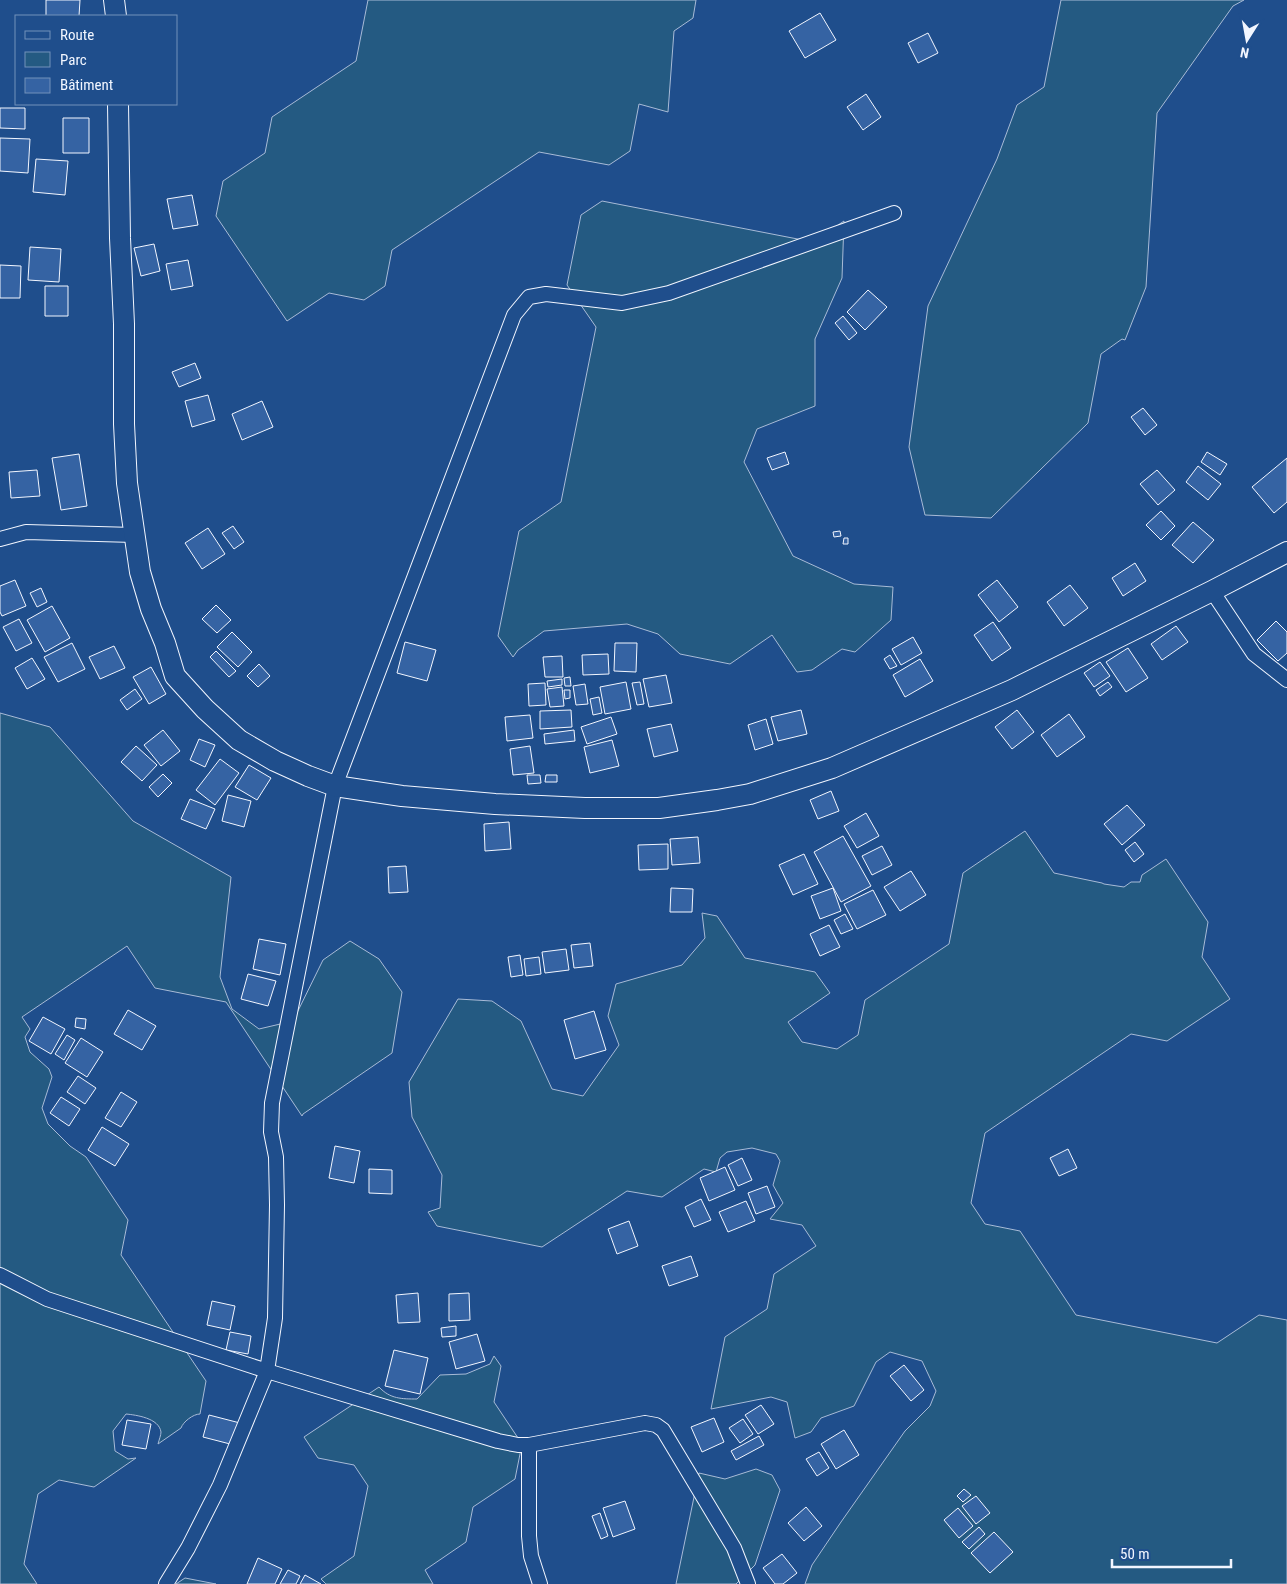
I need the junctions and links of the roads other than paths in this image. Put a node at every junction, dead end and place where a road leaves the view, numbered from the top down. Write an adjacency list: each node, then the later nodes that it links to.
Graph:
1 (114, 0): 2 (main road)
2 (116, 15)
3 (118, 105): 5 (main road)
4 (894, 214): 10 (street)
5 (134, 535): 6 (street); 10 (main road)
6 (0, 539)
7 (1287, 552): 8 (main road)
8 (1212, 591): 9 (street); 10 (main road)
9 (1287, 680)
10 (336, 786): 12 (street)
11 (0, 1275): 12 (street)
12 (267, 1371): 13 (street); 14 (street)
13 (529, 1445): 15 (street); 16 (street)
14 (166, 1584)
15 (540, 1584)
16 (748, 1584)

